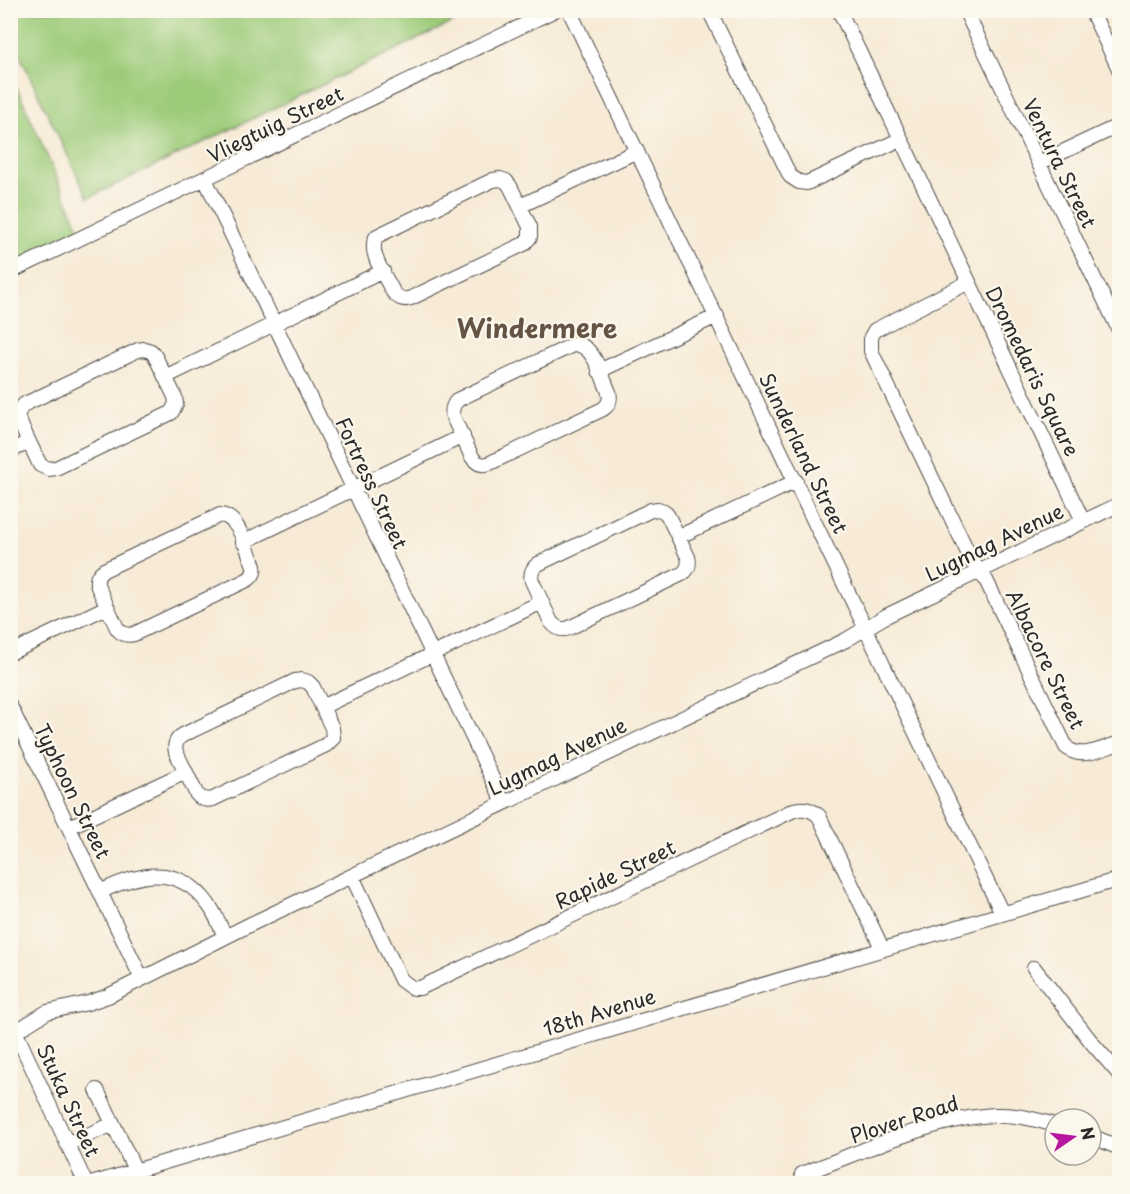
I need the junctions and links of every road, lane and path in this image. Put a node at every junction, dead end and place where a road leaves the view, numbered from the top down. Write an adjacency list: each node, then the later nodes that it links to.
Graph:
1 (555, 10): 12 (street, Vliegtuig Street)
2 (569, 10): 10 (street, Sunderland Street)
3 (709, 10): 9 (street)
4 (839, 10): 9 (street)
5 (966, 10): 11 (street, Ventura Street)
6 (1090, 10): 7 (street)
7 (1119, 71)
8 (1119, 125): 11 (street)
9 (900, 139): 16 (street)
10 (637, 151): 13 (street); 17 (street, Sunderland Street)
11 (1039, 163): 19 (street, Ventura Street)
12 (206, 179): 14 (street, Vliegtuig Street); 18 (street, Fortress Street)
13 (520, 206): 15 (street); 15 (street)
14 (10, 272)
15 (384, 272): 18 (street)
16 (969, 282): 28 (street, Dromedaris Square); 31 (street, Dromedaris Square)
17 (717, 316): 20 (street); 25 (street, Sunderland Street)
18 (275, 324): 21 (street); 26 (street, Fortress Street)
19 (1119, 332)
20 (599, 371): 22 (street); 22 (street)
21 (165, 377): 23 (street); 23 (street)
22 (463, 436): 26 (street)
23 (29, 442): 24 (street)
24 (10, 451)
25 (796, 481): 29 (street); 34 (street, Sunderland Street)
26 (354, 489): 30 (street); 36 (street, Fortress Street)
27 (1119, 504): 28 (street, Lugmag Avenue)
28 (1083, 521): 31 (street, Lugmag Avenue)
29 (678, 537): 32 (street); 32 (street)
30 (243, 542): 33 (street); 33 (street)
31 (980, 571): 34 (street, Lugmag Avenue); 39 (street, Albacore Street)
32 (542, 602): 36 (street)
33 (107, 607): 35 (street)
34 (866, 628): 41 (street, Lugmag Avenue); 46 (street, Sunderland Street)
35 (10, 653)
36 (432, 654): 38 (street); 41 (street, Fortress Street)
37 (10, 706): 42 (street, Typhoon Street)
38 (322, 707): 40 (street); 40 (street)
39 (1119, 743)
40 (186, 772): 42 (street)
41 (504, 803): 43 (street, Lugmag Avenue)
42 (69, 827): 45 (street, Typhoon Street)
43 (352, 876): 47 (street, Lugmag Avenue); 48 (street, Rapide Street)
44 (1119, 879): 46 (street, 18th Avenue)
45 (100, 892): 47 (street); 50 (street, Typhoon Street)
46 (1002, 913): 48 (street, 18th Avenue)
47 (225, 937): 50 (street, Lugmag Avenue)
48 (882, 948): 59 (street, 18th Avenue)
49 (1034, 968): 52 (street)
50 (142, 979): 51 (street, Lugmag Avenue)
51 (13, 1034): 57 (street, Stuka Street)
52 (1119, 1074)
53 (97, 1090): 55 (street)
54 (1043, 1122): 60 (street, Plover Road)
55 (113, 1124): 57 (street); 59 (street)
56 (1103, 1141): 58 (street)
57 (68, 1144): 61 (street, Stuka Street)
58 (1119, 1148)
59 (135, 1170): 62 (street, 18th Avenue)
60 (802, 1174)
61 (86, 1184)
62 (91, 1184)

